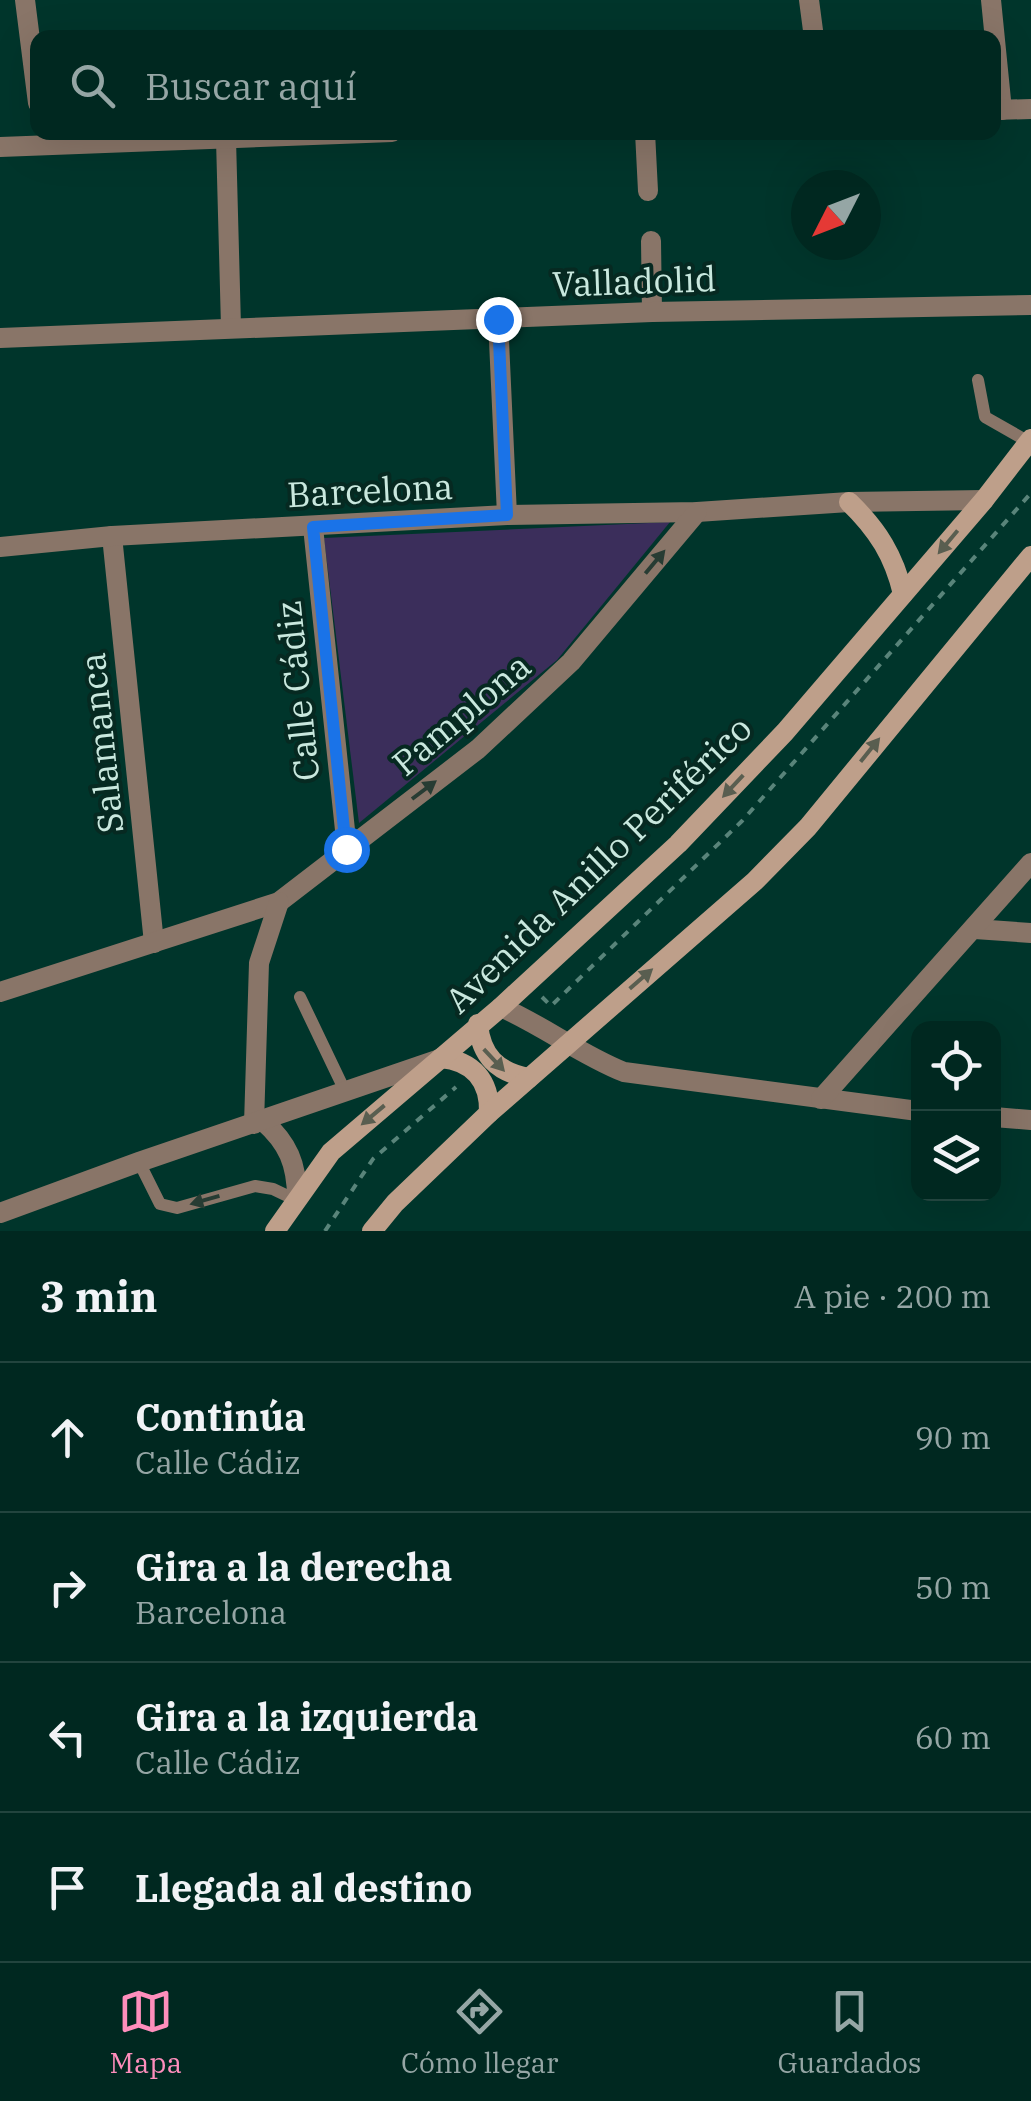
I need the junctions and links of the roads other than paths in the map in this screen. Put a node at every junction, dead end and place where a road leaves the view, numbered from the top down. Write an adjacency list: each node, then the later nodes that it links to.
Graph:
1 (24, 0): 6 (street)
2 (809, 0): 4 (street)
3 (992, 0): 5 (street)
4 (813, 30)
5 (994, 30)
6 (30, 44)
7 (1031, 109): 8 (street)
8 (1001, 110)
9 (37, 140): 12 (street)
10 (226, 140): 18 (street)
11 (645, 140): 13 (street)
12 (0, 147)
13 (648, 192)
14 (651, 241): 16 (street)
15 (1031, 305): 16 (street, Valladolid)
16 (652, 312): 17 (street, Valladolid)
17 (498, 319): 18 (street, Valladolid); 25 (street)
18 (232, 326): 19 (street, Valladolid)
19 (0, 338)
20 (978, 380): 21 (lane)
21 (1030, 440): 22 (street, Avenida Anillo Periférico)
22 (984, 500): 23 (street, Barcelona); 30 (street, Avenida Anillo Periférico, one-way to 30)
23 (849, 502): 24 (street, Barcelona); 30 (street)
24 (697, 512): 25 (street, Barcelona); 31 (street, Pamplona, one-way to 24)
25 (507, 515): 26 (street, Barcelona)
26 (313, 527): 27 (street, Barcelona); 31 (street, Calle Cádiz)
27 (112, 536): 28 (street, Barcelona); 36 (street, Salamanca)
28 (0, 547)
29 (1031, 556): 41 (street, one-way to 29)
30 (904, 594): 39 (street, Avenida Anillo Periférico, one-way to 39)
31 (346, 849): 33 (street, Pamplona)
32 (1031, 864): 34 (street)
33 (279, 902): 36 (street, Pamplona); 50 (street)
34 (975, 929): 35 (street); 45 (street)
35 (1031, 933)
36 (154, 942): 37 (street, Pamplona)
37 (0, 992)
38 (300, 997): 44 (lane)
39 (501, 1007): 40 (street, Avenida Anillo Periférico); 41 (street)
40 (478, 1024): 42 (street, Avenida Anillo Periférico); 43 (street, one-way to 43)
41 (568, 1043): 43 (street); 45 (street)
42 (440, 1059): 44 (street); 47 (street); 52 (street, Avenida Anillo Periférico, one-way to 52)
43 (528, 1078): 47 (street)
44 (345, 1091): 50 (street)
45 (821, 1098): 46 (street)
46 (911, 1109)
47 (490, 1113): 55 (street)
48 (1001, 1118): 49 (street)
49 (1031, 1120)
50 (258, 1122): 51 (street); 52 (street)
51 (139, 1162): 52 (lane, one-way to 51); 53 (street)
52 (296, 1199): 54 (street, Avenida Anillo Periférico)
53 (0, 1213)
54 (274, 1231)
55 (372, 1231)

